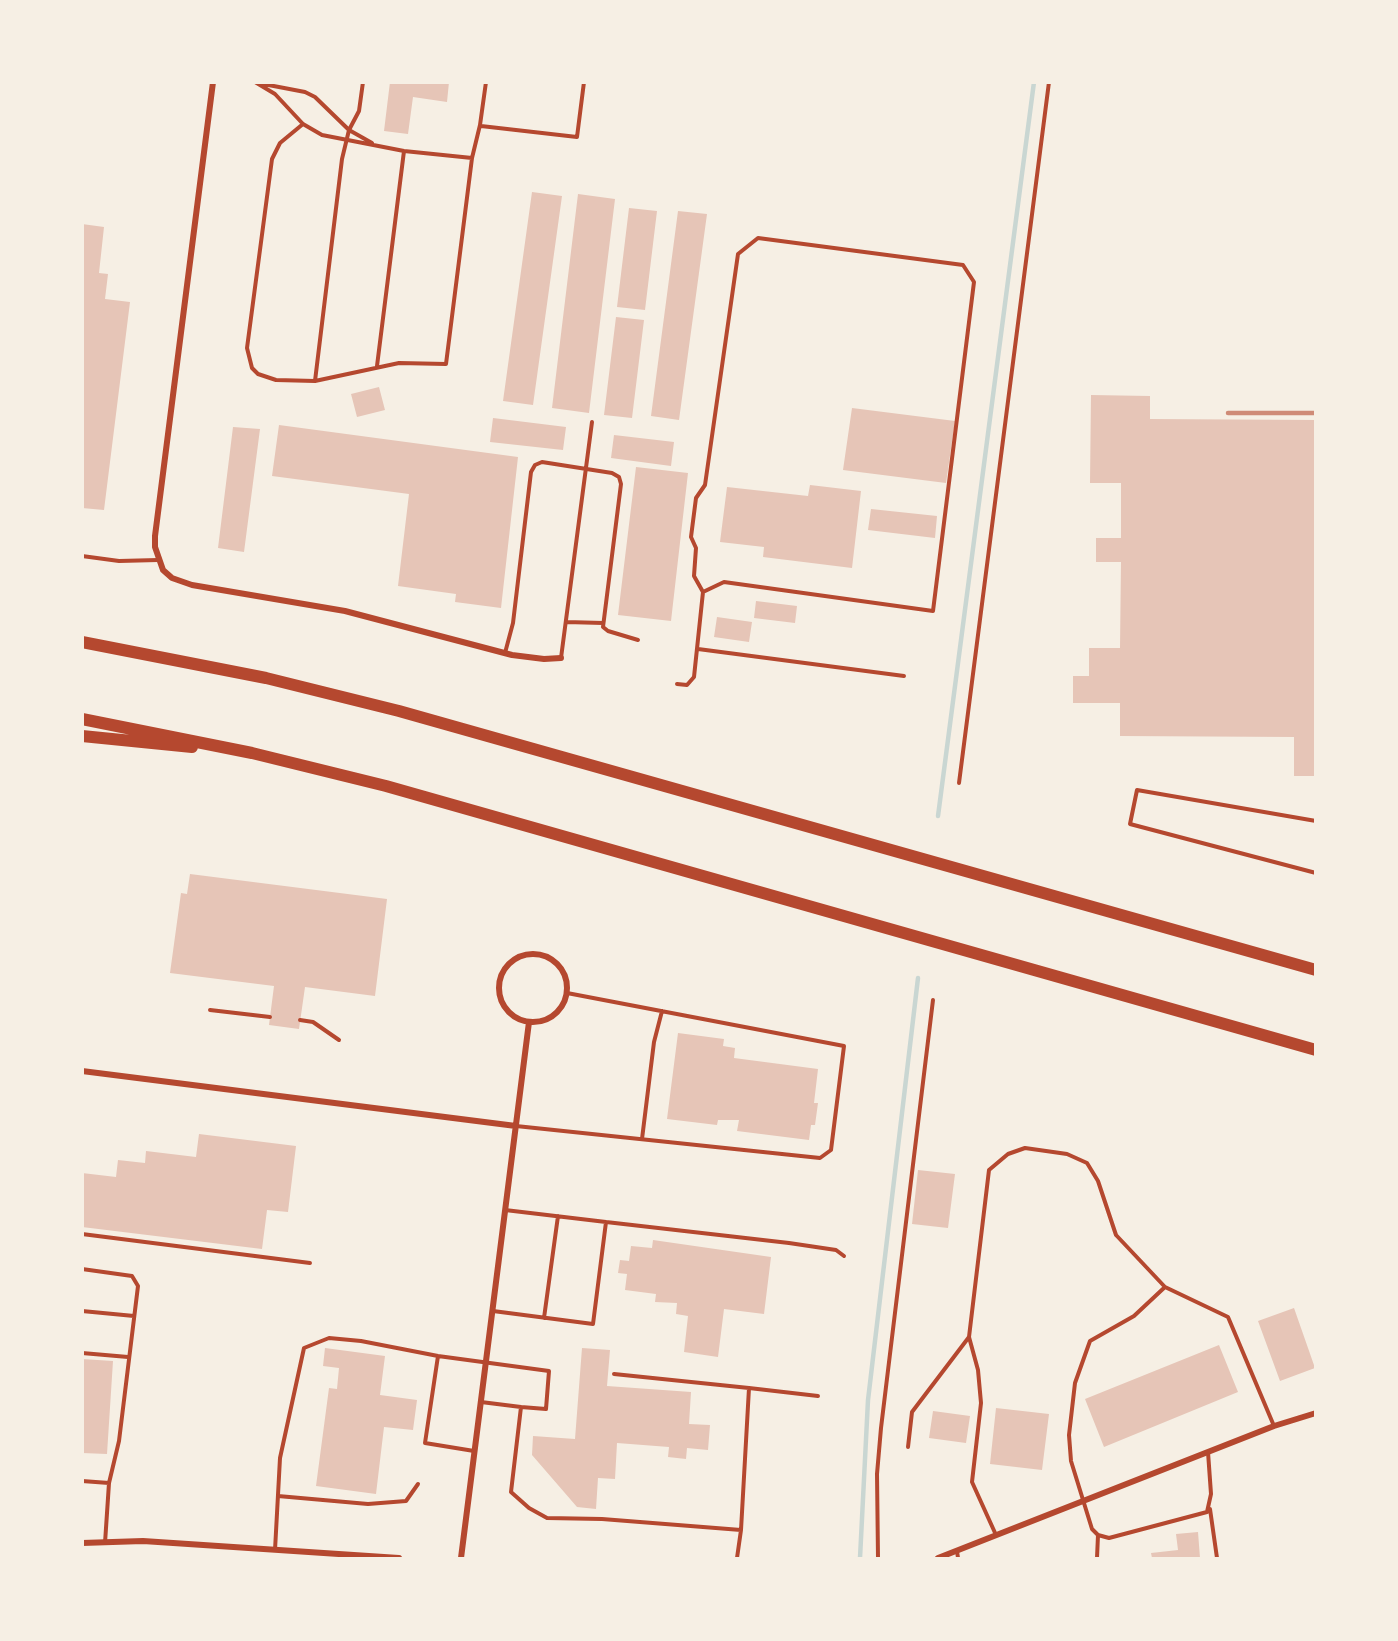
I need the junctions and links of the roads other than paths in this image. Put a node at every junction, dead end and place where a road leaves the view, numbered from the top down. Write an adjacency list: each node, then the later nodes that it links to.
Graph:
1 (213, 82): 19 (street)
2 (256, 82): 7 (lane); 9 (lane)
3 (363, 82): 9 (lane)
4 (486, 82): 8 (lane)
5 (584, 82): 8 (lane)
6 (1049, 82): 33 (lane)
7 (303, 124): 10 (lane); 15 (lane)
8 (480, 126): 13 (lane)
9 (349, 130): 10 (lane); 11 (lane)
10 (346, 141): 11 (lane); 15 (lane)
11 (381, 147): 12 (lane)
12 (404, 151): 13 (lane); 14 (lane)
13 (472, 158): 14 (lane)
14 (377, 366): 15 (lane)
15 (315, 381)
16 (592, 422): 17 (lane)
17 (586, 468): 21 (lane); 22 (lane); 26 (lane)
18 (82, 556): 19 (lane)
19 (158, 560): 26 (street)
20 (704, 592): 20 (lane); 25 (lane)
21 (566, 622): 22 (lane); 27 (lane)
22 (603, 622): 23 (lane)
23 (638, 640)
24 (82, 642): 36 (highway)
25 (698, 649): 28 (lane); 29 (lane)
26 (505, 653): 27 (street)
27 (561, 658)
28 (904, 676)
29 (677, 684)
30 (82, 719): 32 (highway)
31 (82, 736): 32 (highway)
32 (252, 753): 45 (highway)
33 (959, 783)
34 (1316, 821): 35 (lane)
35 (1316, 873)
36 (1316, 970)
37 (567, 993): 40 (lane); 43 (street); 43 (street)
38 (933, 1000): 92 (lane)
39 (210, 1010): 41 (lane)
40 (662, 1011): 48 (lane); 48 (lane)
41 (270, 1017)
42 (300, 1020): 44 (lane)
43 (529, 1022): 47 (street)
44 (339, 1040)
45 (1316, 1050)
46 (82, 1071): 47 (street)
47 (516, 1126): 48 (lane); 49 (street)
48 (642, 1139)
49 (505, 1210): 50 (lane); 58 (street)
50 (558, 1216): 51 (lane); 60 (lane)
51 (606, 1222): 53 (lane); 60 (lane)
52 (82, 1234): 54 (lane)
53 (844, 1256)
54 (310, 1263)
55 (82, 1269): 59 (lane)
56 (1165, 1287): 61 (lane); 72 (lane); 80 (lane)
57 (82, 1311): 59 (lane)
58 (493, 1311): 60 (lane); 65 (street)
59 (134, 1316): 64 (lane)
60 (544, 1318)
61 (969, 1337): 73 (lane); 83 (lane)
62 (82, 1353): 64 (lane)
63 (438, 1356): 65 (lane); 74 (lane); 79 (lane)
64 (128, 1357): 77 (lane)
65 (486, 1361): 69 (street); 70 (lane)
66 (614, 1374): 67 (lane)
67 (749, 1388): 68 (lane); 82 (lane)
68 (818, 1396)
69 (481, 1402): 70 (lane); 74 (street)
70 (521, 1407): 82 (lane)
71 (1316, 1413): 72 (street)
72 (1274, 1426): 75 (street)
73 (908, 1447)
74 (475, 1452): 90 (street)
75 (1208, 1452): 80 (street); 81 (lane)
76 (82, 1481): 77 (lane)
77 (109, 1483): 86 (lane)
78 (418, 1484): 79 (lane)
79 (279, 1496): 87 (lane)
80 (1082, 1502): 83 (street); 84 (lane)
81 (1209, 1507): 84 (lane); 95 (lane)
82 (741, 1530): 91 (lane)
83 (996, 1535): 88 (street)
84 (1098, 1535): 94 (lane)
85 (82, 1543): 86 (street)
86 (105, 1544): 87 (street)
87 (275, 1550): 89 (street)
88 (958, 1555): 93 (street)
89 (399, 1558)
90 (461, 1558)
91 (737, 1558)
92 (878, 1558)
93 (938, 1558)
94 (1097, 1558)
95 (1217, 1558)

